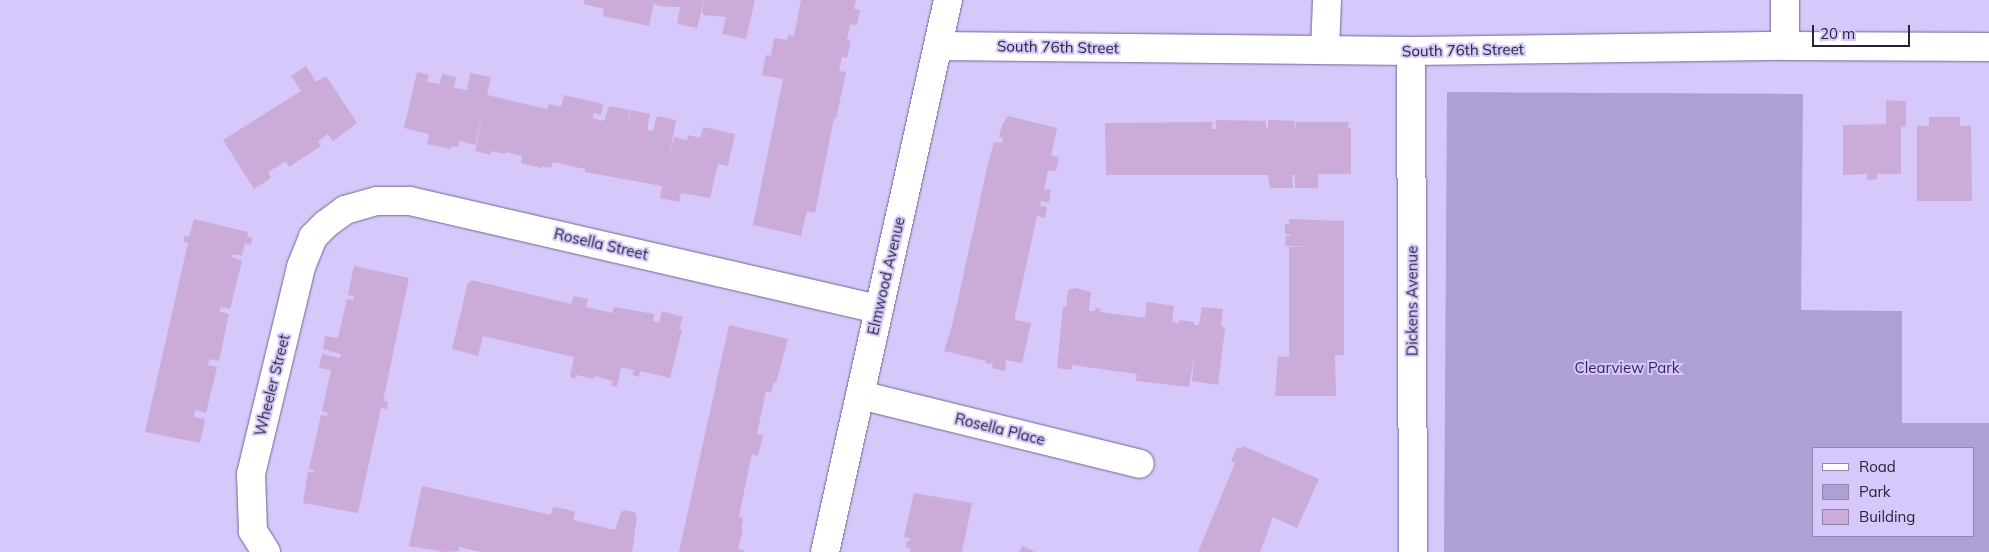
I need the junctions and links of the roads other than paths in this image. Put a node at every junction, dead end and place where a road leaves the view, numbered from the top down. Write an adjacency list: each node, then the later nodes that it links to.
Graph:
1 (948, 0): 4 (street, Elmwood Avenue)
2 (1328, 0): 7 (street)
3 (1785, 0): 5 (street)
4 (938, 46): 7 (street, South 76th Street); 10 (street, Elmwood Avenue)
5 (1785, 46): 6 (street, South 76th Street); 8 (street, South 76th Street)
6 (1989, 47)
7 (1325, 50): 8 (street, South 76th Street)
8 (1411, 51): 15 (street, Dickens Avenue)
9 (326, 224): 10 (street, Rosella Street); 13 (street, Wheeler Street)
10 (879, 309): 11 (street, Elmwood Avenue)
11 (860, 395): 12 (street, Rosella Place); 14 (street, Elmwood Avenue)
12 (1140, 464)
13 (266, 552)
14 (825, 552)
15 (1413, 552)

